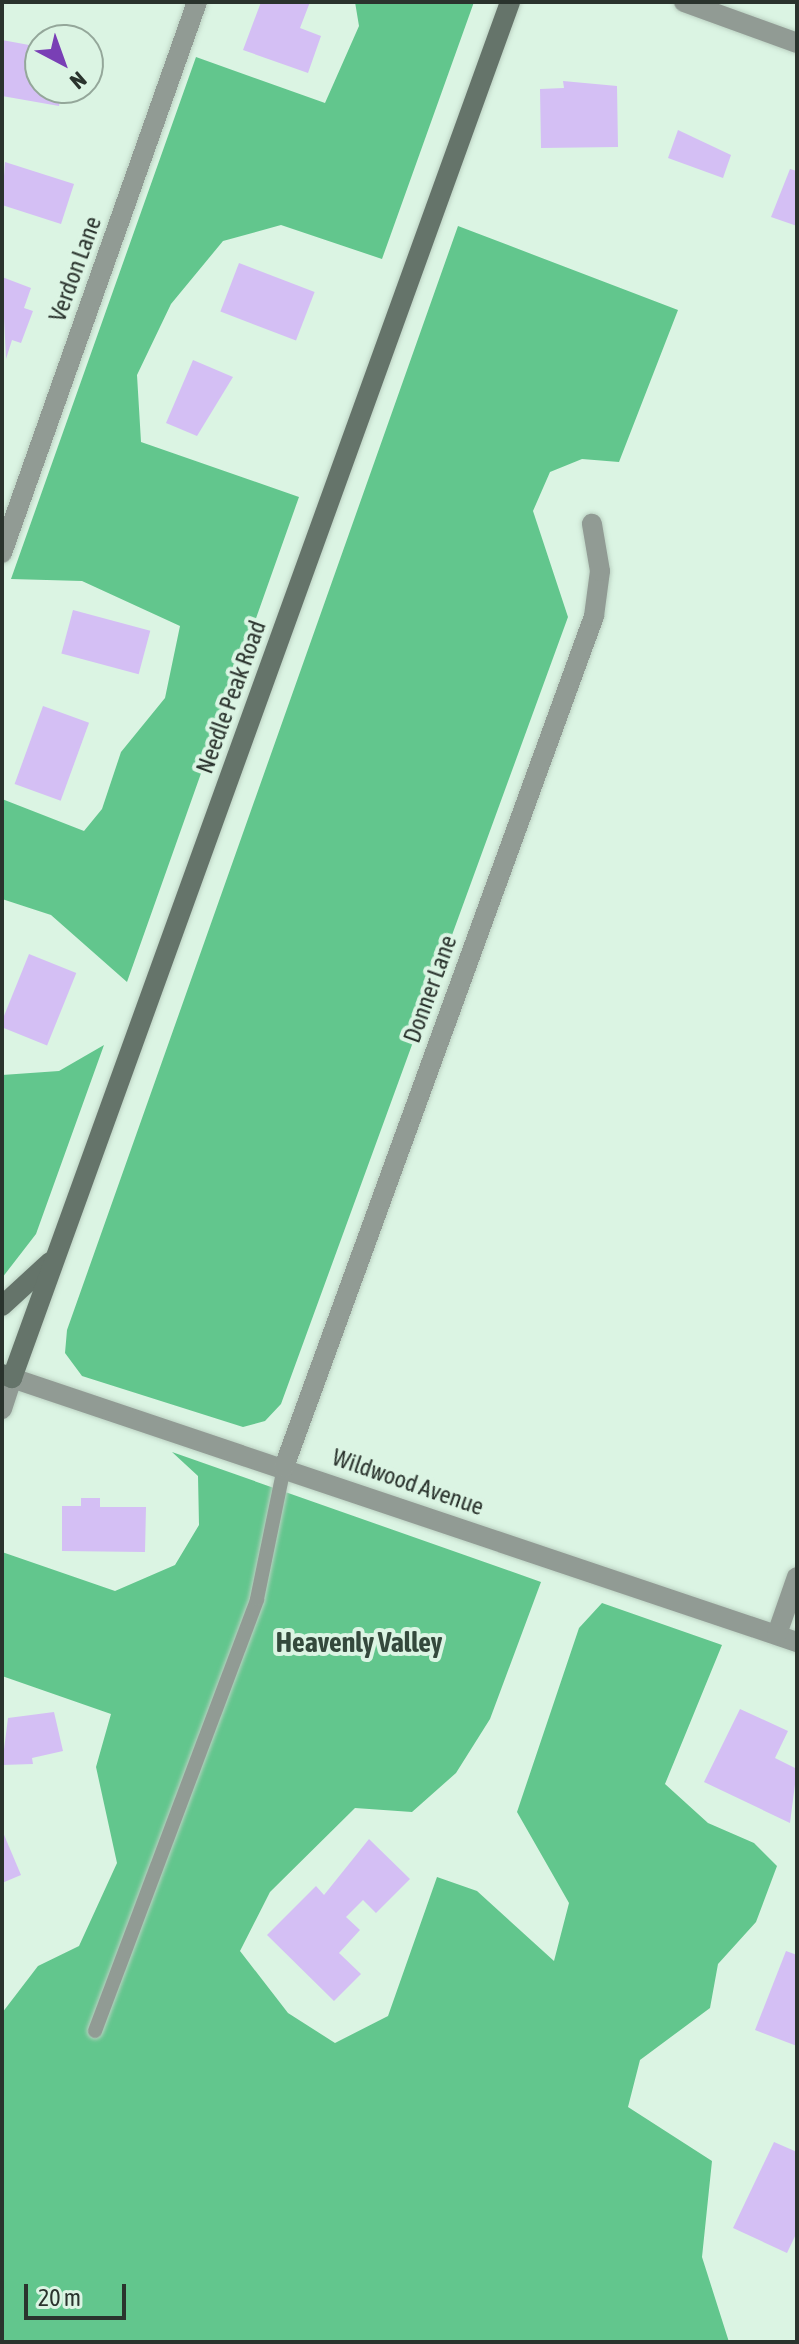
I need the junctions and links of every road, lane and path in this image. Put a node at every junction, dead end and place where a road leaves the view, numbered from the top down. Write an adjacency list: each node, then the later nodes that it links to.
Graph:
1 (197, 2): 6 (street, Verdon Lane)
2 (510, 2): 7 (street, Needle Peak Road)
3 (684, 2): 4 (street)
4 (797, 43)
5 (592, 524): 11 (street, Donner Lane)
6 (2, 553)
7 (57, 1253): 8 (street); 9 (street, Needle Peak Road)
8 (2, 1306)
9 (7, 1376): 10 (street, Needle Peak Road); 11 (street, Wildwood Avenue)
10 (2, 1409)
11 (284, 1467): 13 (street, Wildwood Avenue); 15 (lane)
12 (797, 1577): 13 (street)
13 (777, 1634): 14 (street, Wildwood Avenue)
14 (797, 1642)
15 (95, 2031)

